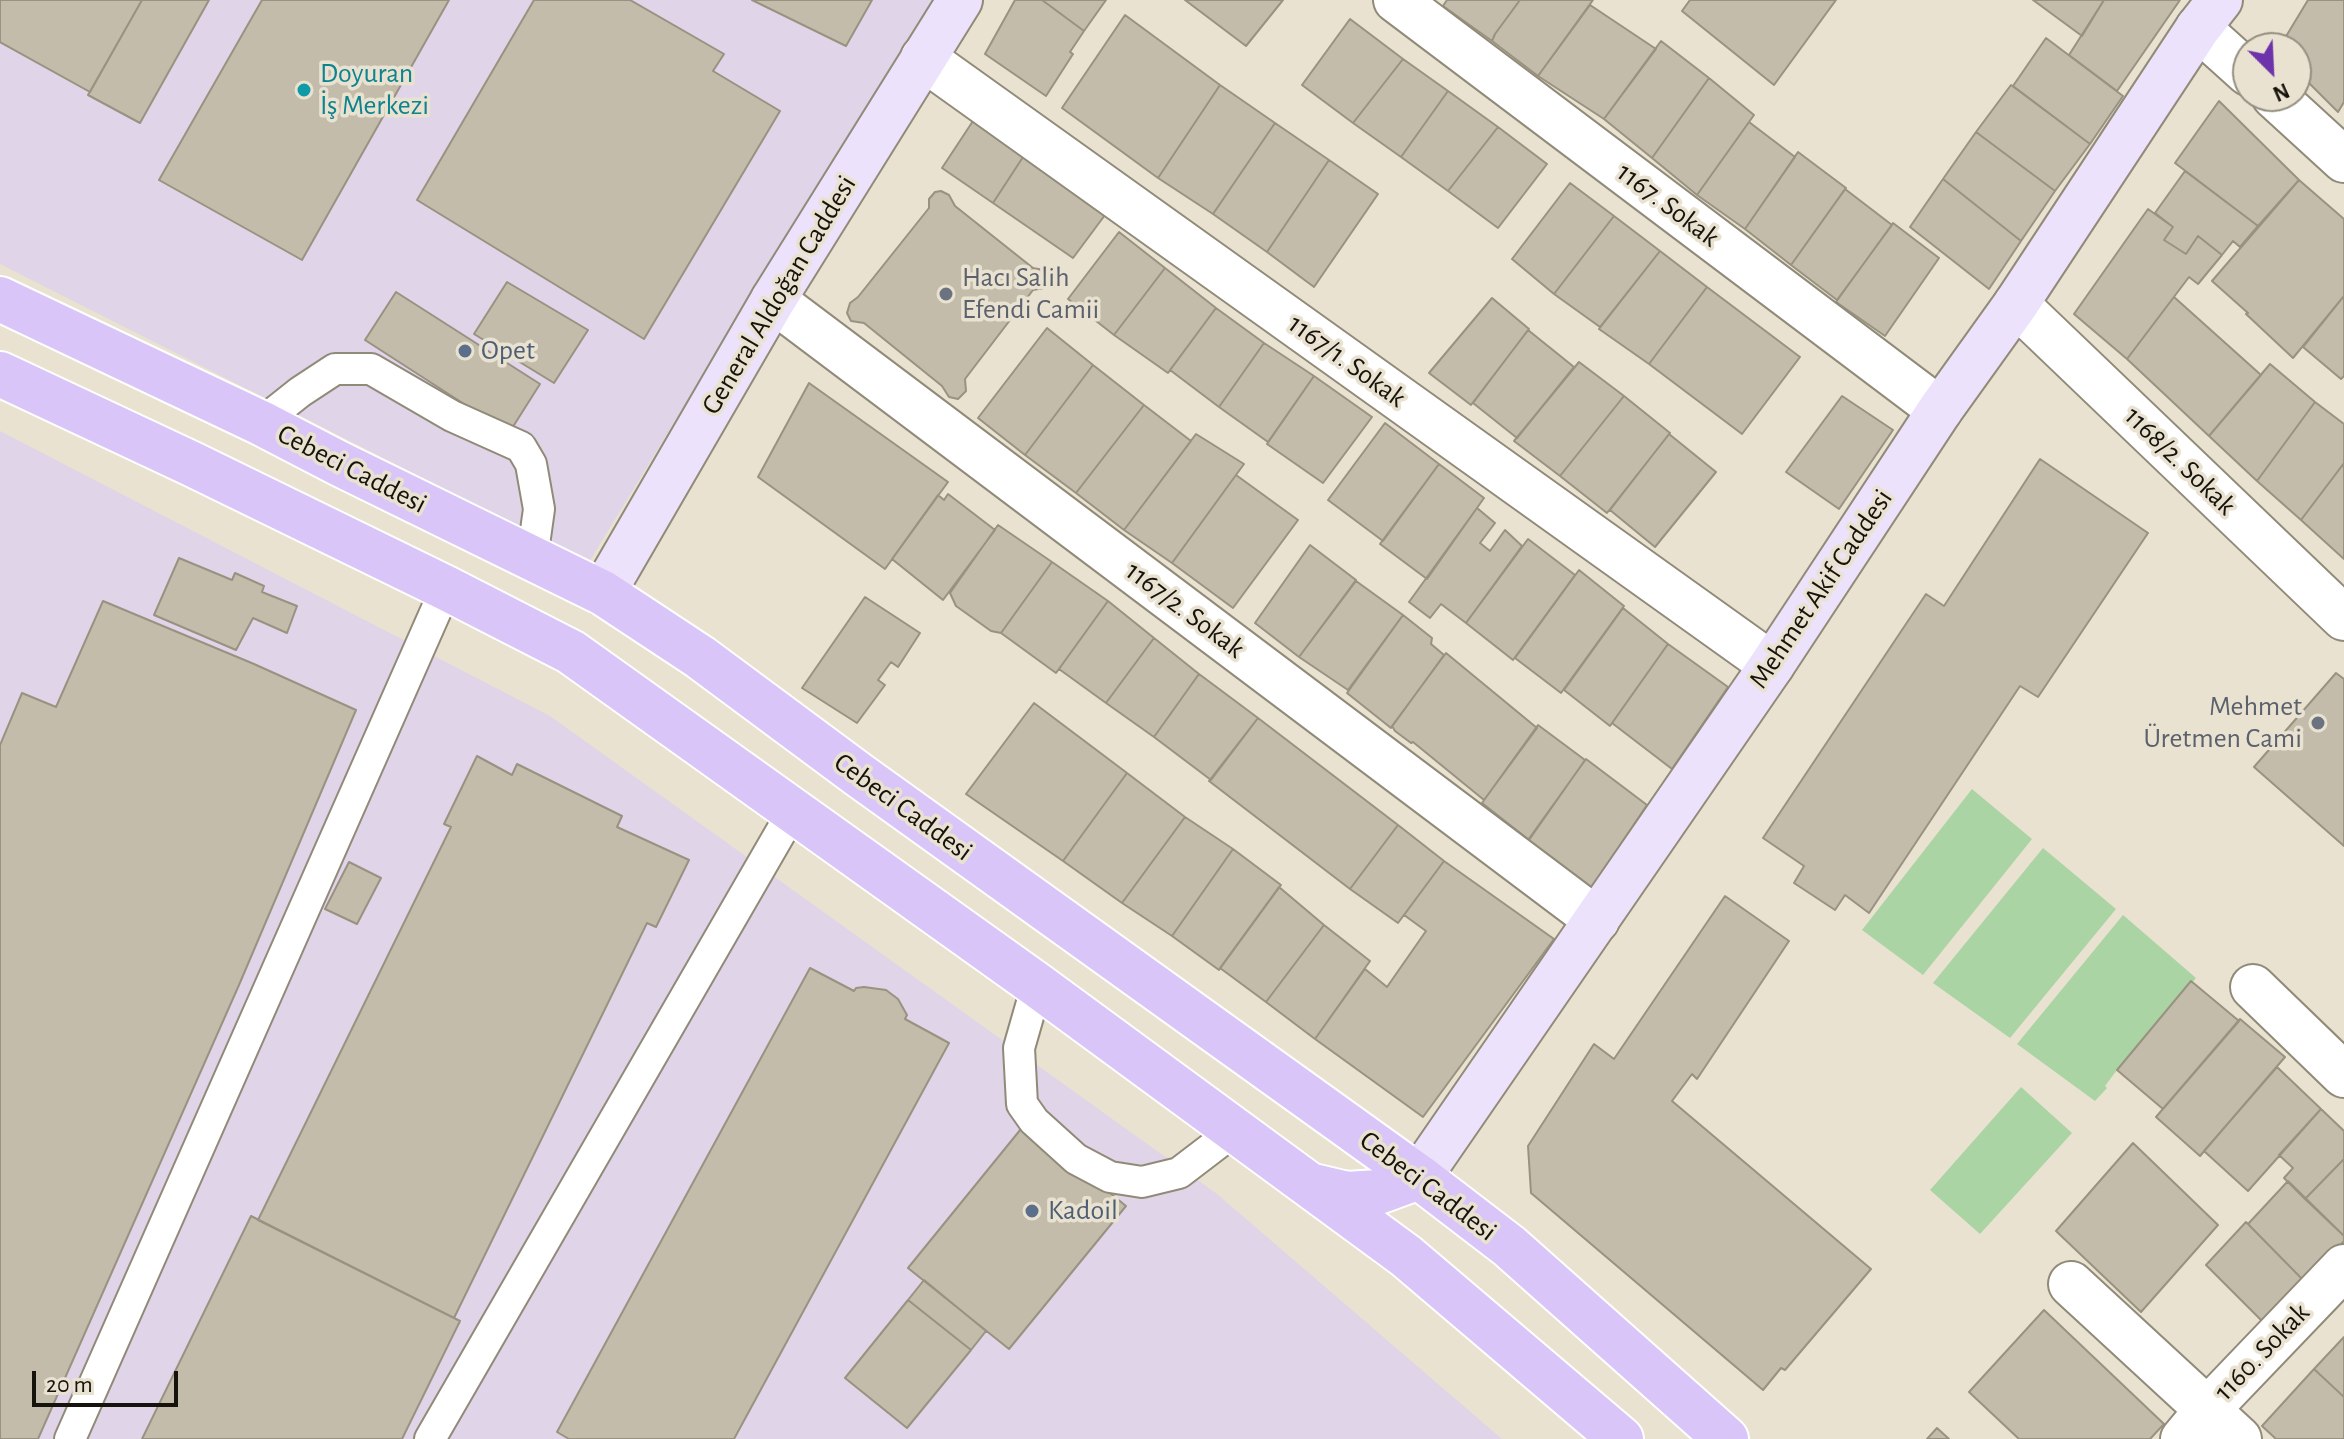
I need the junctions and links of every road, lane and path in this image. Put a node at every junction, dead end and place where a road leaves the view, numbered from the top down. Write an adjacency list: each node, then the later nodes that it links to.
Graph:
1 (960, 0): 5 (main road, General Aldoğan Caddesi)
2 (1396, 0): 12 (street, 1167. Sokak)
3 (2209, 14): 4 (street); 10 (main road, Mehmet Akif Caddesi)
4 (2232, 49)
5 (923, 58): 9 (main road, General Aldoğan Caddesi); 19 (street, 1167/1. Sokak)
6 (2292, 112): 7 (street)
7 (2344, 160)
8 (0, 299): 13 (main road, Cebeci Caddesi)
9 (773, 300): 16 (main road, General Aldoğan Caddesi); 21 (street, 1167/2. Sokak)
10 (2016, 304): 12 (main road, Mehmet Akif Caddesi); 17 (street, 1168/2. Sokak)
11 (0, 374): 15 (main road)
12 (1940, 410): 19 (main road, Mehmet Akif Caddesi)
13 (261, 423): 14 (main road, Cebeci Caddesi); 14 (lane)
14 (532, 559): 16 (main road, Cebeci Caddesi)
15 (446, 588): 18 (main road); 31 (lane)
16 (603, 593): 18 (main road); 26 (main road, Cebeci Caddesi)
17 (2344, 618)
18 (571, 652): 20 (main road)
19 (1772, 665): 21 (main road, Mehmet Akif Caddesi)
20 (793, 811): 22 (main road); 32 (lane)
21 (1597, 920): 26 (main road, Mehmet Akif Caddesi)
22 (1037, 985): 25 (main road); 25 (lane)
23 (2253, 987): 24 (street)
24 (2344, 1075)
25 (1234, 1131): 27 (main road)
26 (1419, 1177): 27 (main road); 34 (main road, Cebeci Caddesi)
27 (1308, 1184): 33 (main road)
28 (2344, 1267): 30 (street, 1160. Sokak)
29 (2071, 1284): 30 (street)
30 (2195, 1424): 35 (street)
31 (70, 1439)
32 (430, 1439)
33 (1621, 1439)
34 (1726, 1439)
35 (2239, 1439)

